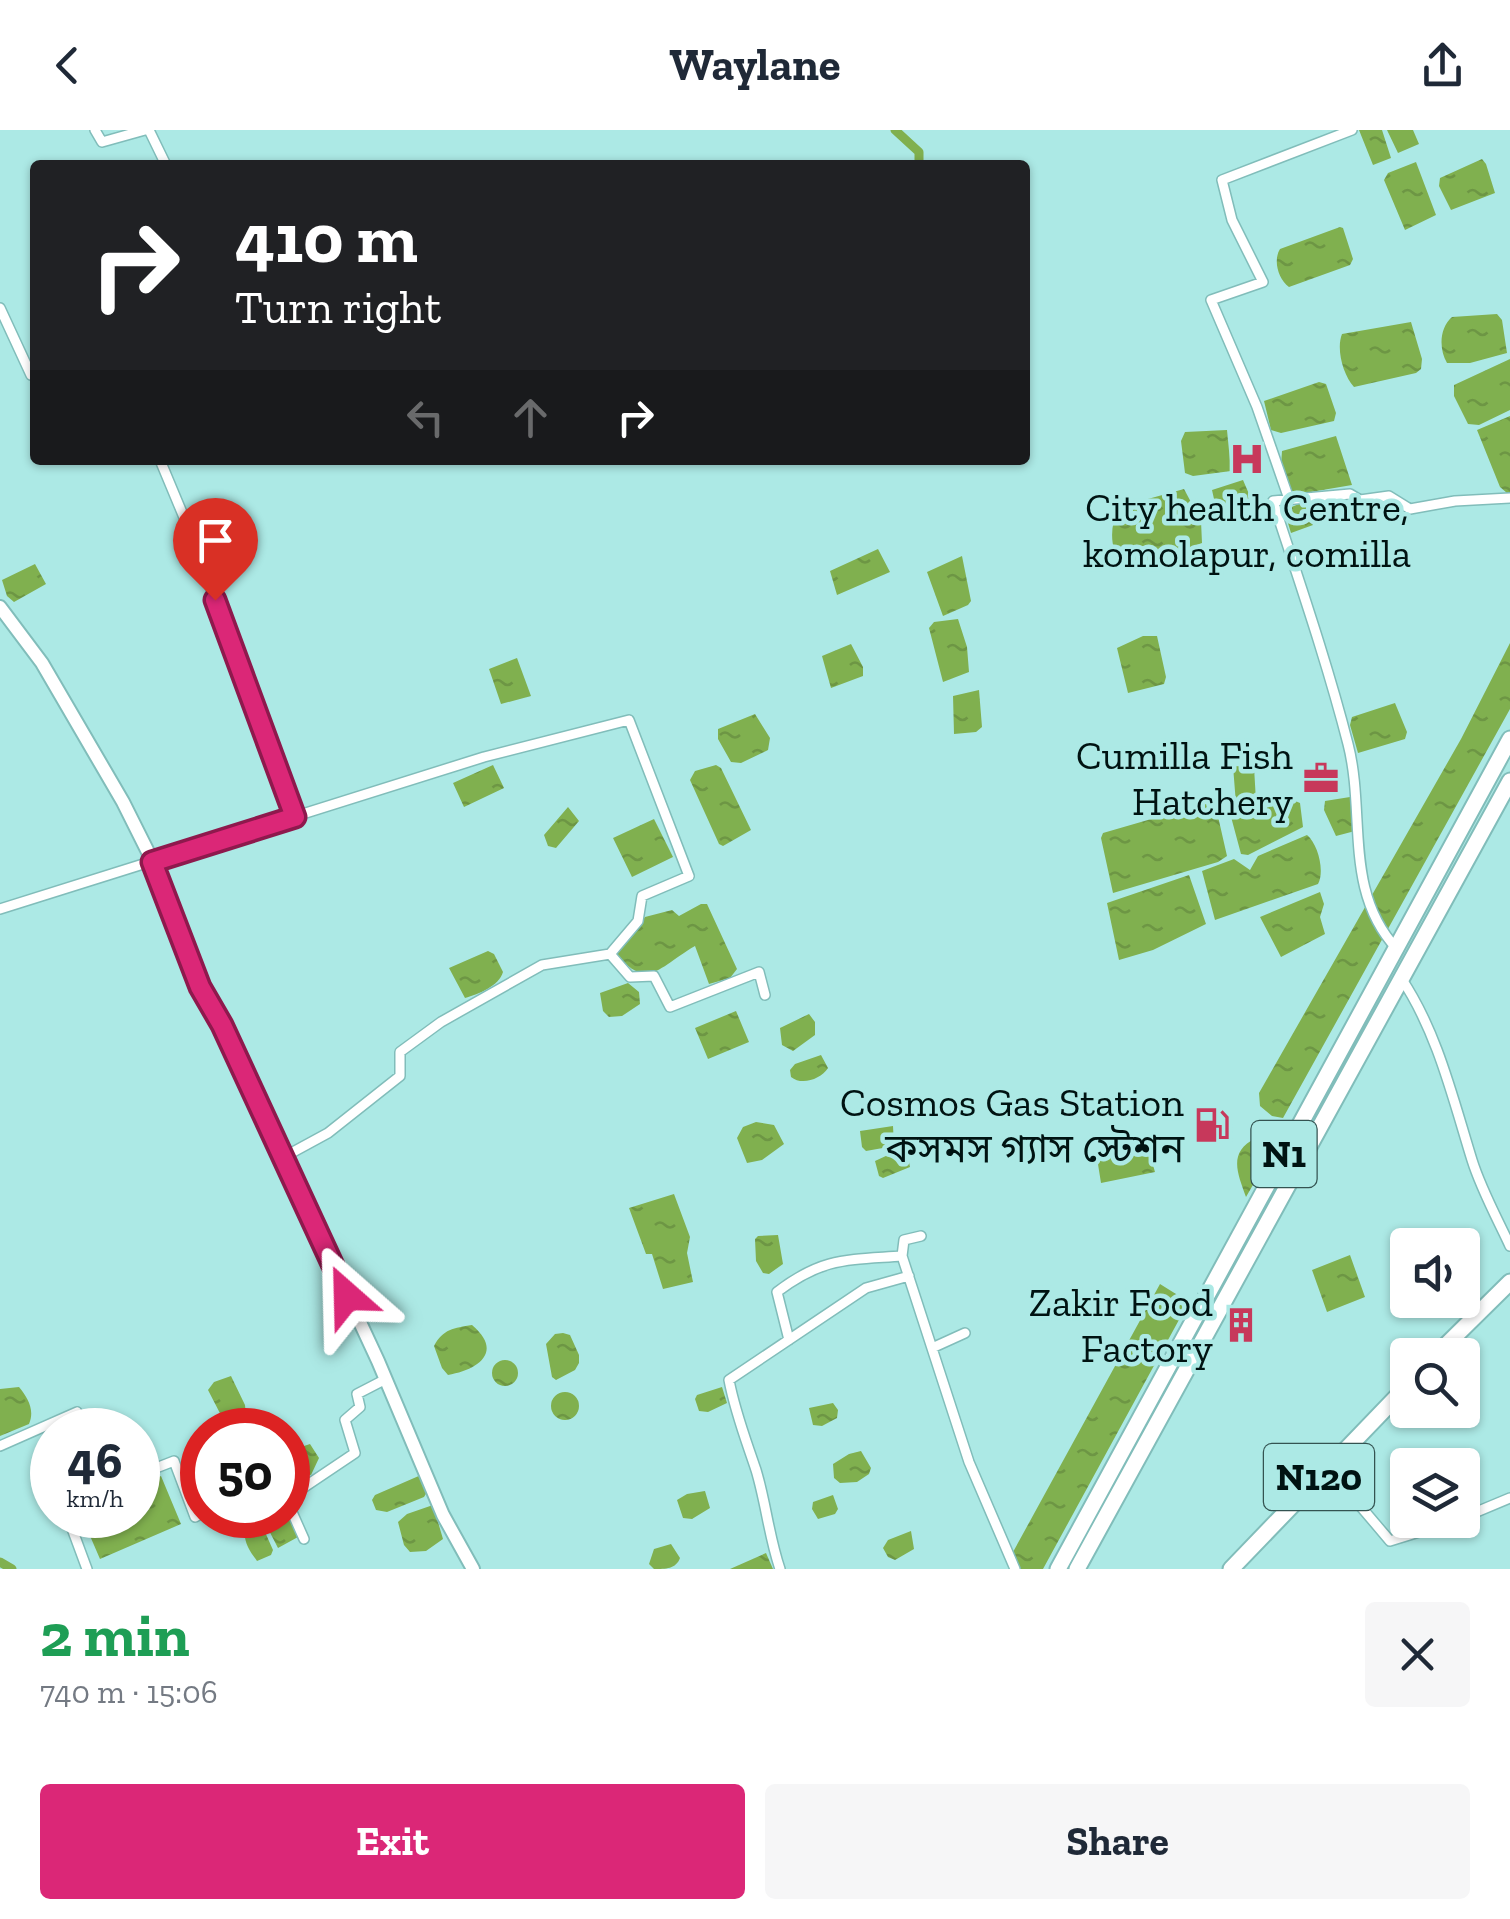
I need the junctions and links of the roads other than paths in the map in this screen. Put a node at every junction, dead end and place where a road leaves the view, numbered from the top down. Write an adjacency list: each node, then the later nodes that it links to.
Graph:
1 (95, 130): 2 (street)
2 (147, 130): 4 (street)
3 (1352, 130): 9 (street)
4 (163, 160)
5 (0, 308): 6 (street)
6 (30, 373)
7 (162, 465): 13 (street)
8 (1510, 498): 9 (street)
9 (1289, 500): 16 (street)
10 (0, 607): 14 (main road)
11 (1510, 739): 16 (highway, N1)
12 (1510, 781): 18 (highway, N1)
13 (295, 817): 14 (street); 17 (street)
14 (152, 862): 15 (street); 20 (main road)
15 (0, 909)
16 (1392, 943): 46 (highway, N1)
17 (610, 954): 19 (street); 20 (street)
18 (1401, 978): 22 (street); 47 (highway, N1)
19 (765, 995)
20 (282, 1158): 30 (main road)
21 (921, 1236): 23 (street)
22 (1510, 1246)
23 (902, 1256): 24 (street); 28 (street)
24 (908, 1276): 28 (street); 29 (street)
25 (1510, 1282): 27 (highway)
26 (965, 1334): 29 (street)
27 (1453, 1338)
28 (788, 1340): 44 (street)
29 (932, 1348): 45 (street)
30 (386, 1379): 37 (street); 43 (main road)
31 (1390, 1404): 35 (highway, N120)
32 (30, 1433): 33 (street)
33 (0, 1446)
34 (160, 1466): 36 (street)
35 (1328, 1468): 41 (street); 48 (highway, N120)
36 (180, 1477)
37 (310, 1485)
38 (1510, 1498): 39 (street)
39 (1480, 1511)
40 (76, 1538): 42 (street)
41 (1400, 1538)
42 (87, 1569)
43 (473, 1569)
44 (780, 1569)
45 (1015, 1569)
46 (1058, 1569)
47 (1077, 1569)
48 (1231, 1569)

